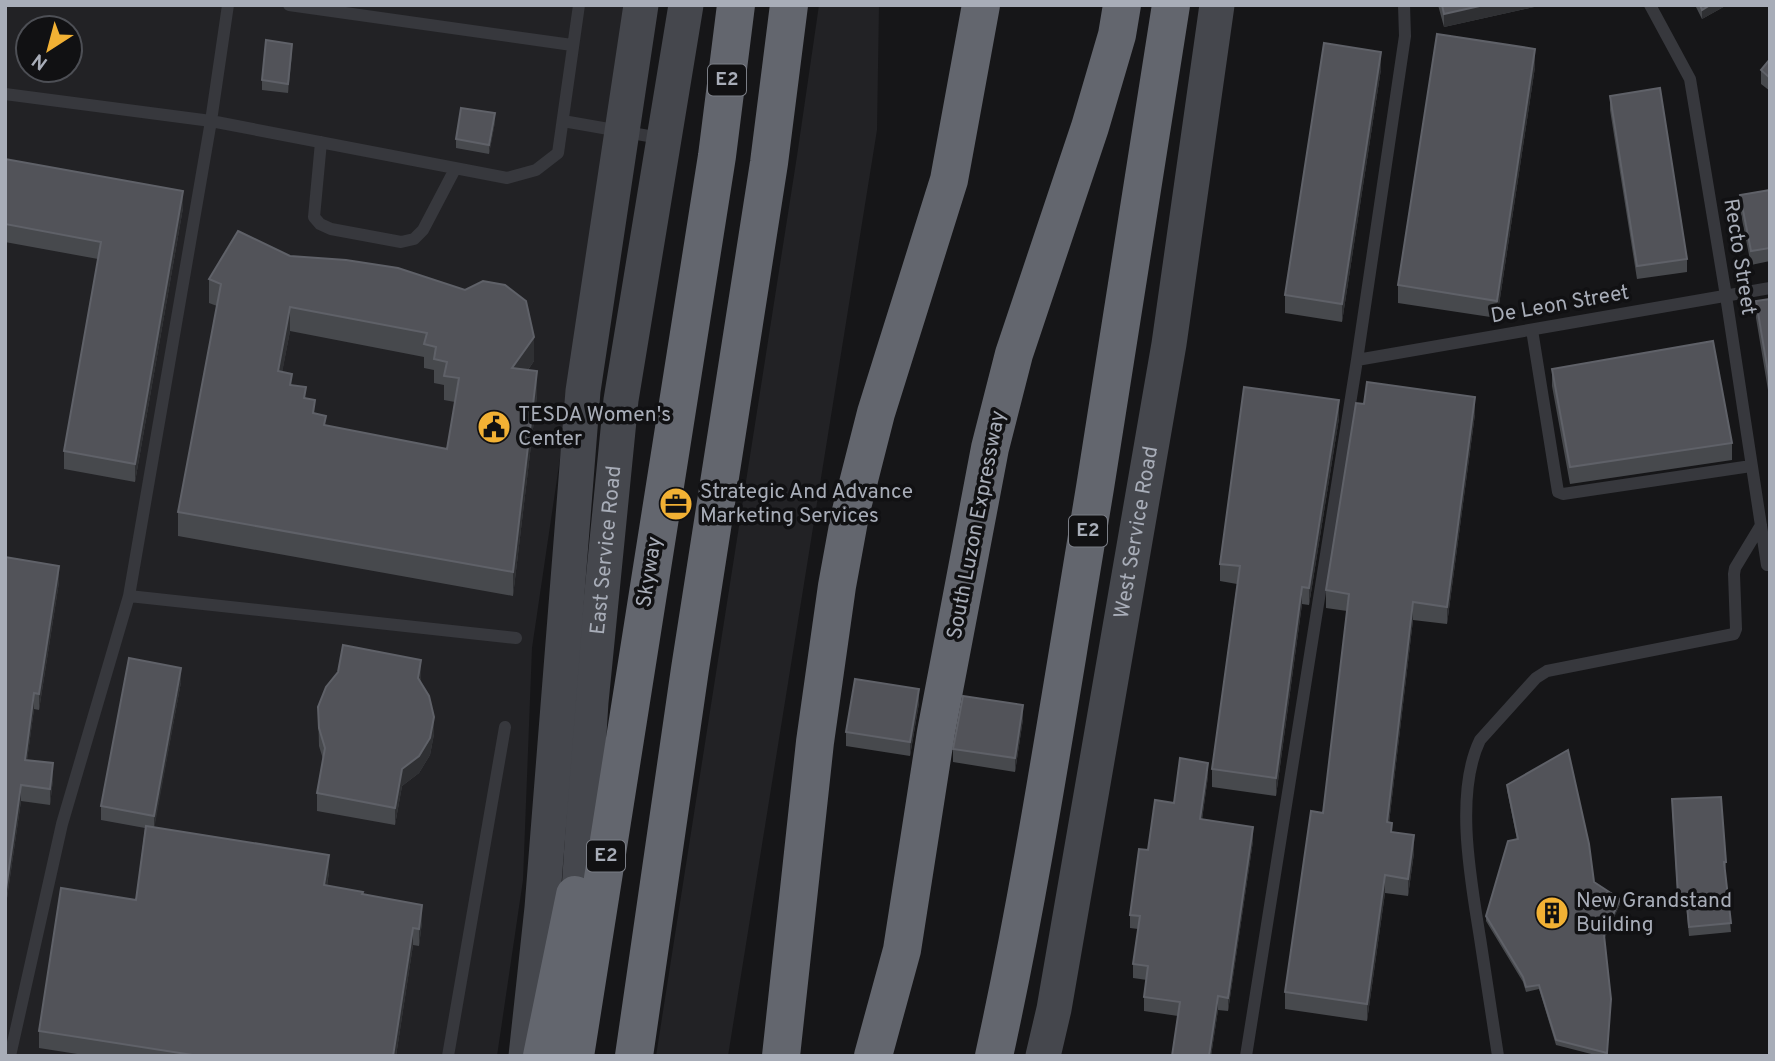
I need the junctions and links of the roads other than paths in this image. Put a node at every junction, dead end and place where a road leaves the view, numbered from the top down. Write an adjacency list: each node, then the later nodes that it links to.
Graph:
1 (228, 5): 16 (lane)
2 (289, 5): 14 (lane)
3 (579, 5): 14 (lane)
4 (641, 5): 18 (main road, East Service Road)
5 (686, 5): 19 (main road, East Service Road)
6 (736, 5): 31 (highway, Skyway / E2)
7 (789, 5): 41 (highway, E2)
8 (981, 5): 42 (highway)
9 (1122, 5): 43 (highway, South Luzon Expressway)
10 (1171, 5): 44 (highway, E2)
11 (1217, 5): 45 (main road, West Service Road)
12 (1404, 5): 25 (lane)
13 (1650, 5): 23 (lane, Recto Street)
14 (572, 45): 17 (lane)
15 (5, 94): 16 (lane)
16 (211, 121): 20 (lane); 29 (lane)
17 (563, 121): 18 (lane); 21 (lane)
18 (622, 131): 19 (lane); 32 (main road, East Service Road)
19 (664, 138): 33 (main road, East Service Road)
20 (321, 142): 21 (lane); 21 (lane)
21 (455, 169)
22 (1770, 288): 23 (lane, De Leon Street)
23 (1726, 296): 24 (lane, De Leon Street); 26 (lane, Recto Street)
24 (1532, 330): 25 (lane, De Leon Street); 26 (lane)
25 (1357, 360): 46 (lane)
26 (1751, 466): 27 (lane, Recto Street)
27 (1761, 525): 28 (lane, Recto Street); 47 (lane)
28 (1767, 565)
29 (129, 596): 30 (lane); 35 (lane)
30 (516, 638)
31 (637, 656): 38 (highway); 40 (highway, Skyway / E2)
32 (558, 696): 33 (main road); 37 (main road, East Service Road)
33 (591, 702): 39 (main road, East Service Road)
34 (505, 727): 36 (lane)
35 (10, 1056)
36 (448, 1056)
37 (526, 1056)
38 (542, 1056)
39 (563, 1056)
40 (575, 1056)
41 (634, 1056)
42 (781, 1056)
43 (873, 1056)
44 (994, 1056)
45 (1043, 1056)
46 (1246, 1056)
47 (1498, 1056)

